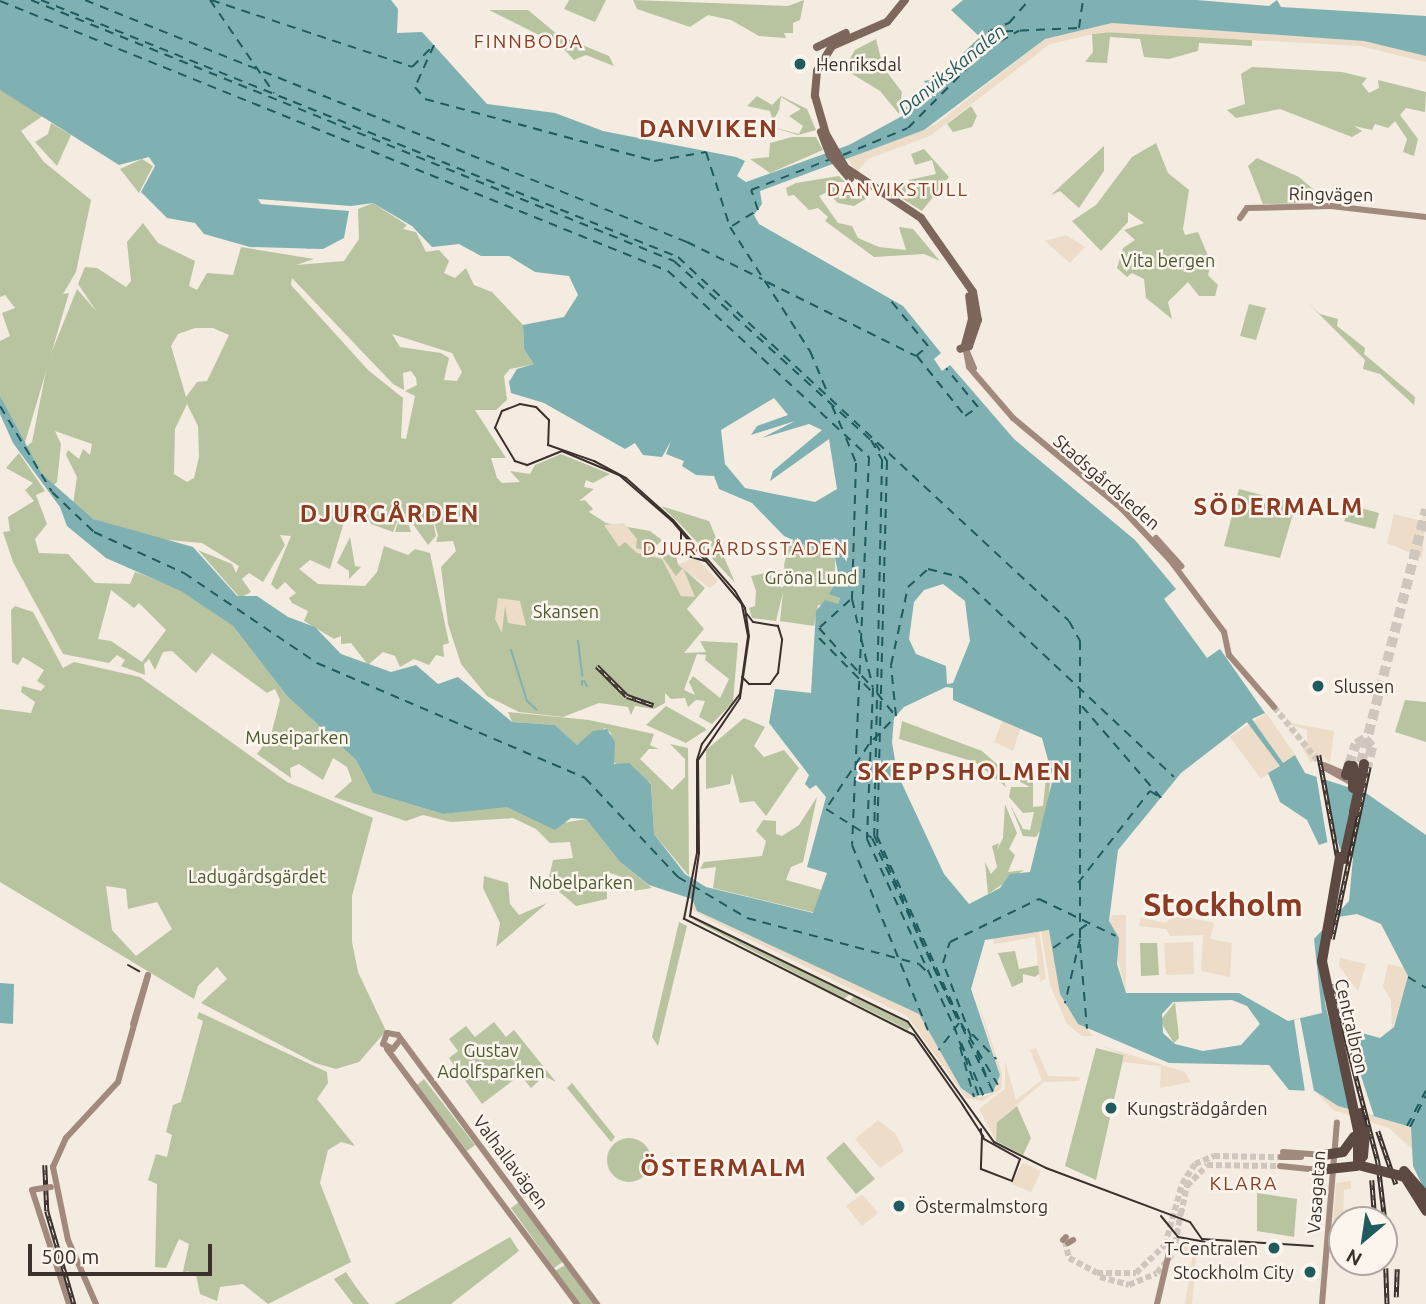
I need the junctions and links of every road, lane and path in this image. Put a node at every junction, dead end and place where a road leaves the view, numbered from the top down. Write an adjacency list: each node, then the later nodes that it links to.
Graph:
1 (903, 0): 2 (main road); 4 (main road)
2 (846, 33): 3 (main road); 4 (main road)
3 (817, 47)
4 (826, 142): 5 (main road)
5 (844, 170): 8 (main road); 8 (main road)
6 (1242, 216): 7 (main road, Ringvägen)
7 (1422, 218)
8 (977, 315): 9 (main road)
9 (966, 349): 10 (main road, Stadsgårdsleden)
10 (1275, 706)
11 (1323, 766): 12 (main road)
12 (1357, 768): 13 (highway); 13 (main road); 20 (highway, Centralbron, bridge); 20 (highway, Centralbron, bridge)
13 (1361, 785)
14 (149, 976): 33 (main road)
15 (400, 1040): 16 (main road); 16 (main road); 17 (main road, Valhallavägen)
16 (387, 1049): 18 (main road, Valhallavägen)
17 (427, 1074): 18 (main road); 19 (main road, Valhallavägen)
18 (414, 1084): 21 (main road, Valhallavägen)
19 (454, 1109): 21 (main road); 24 (main road, Valhallavägen)
20 (1359, 1112): 23 (highway); 29 (highway, bridge); 32 (highway, Centralbron, bridge)
21 (441, 1119): 27 (main road, Valhallavägen)
22 (1335, 1124): 29 (main road, Vasagatan)
23 (1365, 1131): 29 (highway, bridge); 31 (highway, bridge)
24 (481, 1145): 25 (main road, Valhallavägen); 27 (main road)
25 (486, 1152): 28 (main road); 34 (main road, Valhallavägen)
26 (1284, 1154): 29 (main road)
27 (468, 1155): 28 (main road, Valhallavägen)
28 (474, 1162): 36 (main road, Valhallavägen)
29 (1330, 1164): 47 (main road, Vasagatan)
30 (1282, 1168): 31 (main road)
31 (1319, 1170): 32 (highway, bridge)
32 (1385, 1172): 37 (highway, bridge); 39 (highway, Centralbron, bridge); 40 (highway, bridge)
33 (53, 1186): 42 (main road, bridge); 43 (main road)
34 (513, 1186): 35 (main road, Valhallavägen); 36 (main road)
35 (518, 1193): 38 (main road); 45 (main road, Valhallavägen)
36 (500, 1195): 38 (main road, Valhallavägen)
37 (1426, 1196)
38 (505, 1202): 44 (main road, Valhallavägen)
39 (1426, 1209)
40 (1426, 1217)
41 (1170, 1253): 46 (main road)
42 (69, 1304)
43 (96, 1304)
44 (577, 1304)
45 (597, 1304)
46 (1158, 1304)
47 (1324, 1304)

